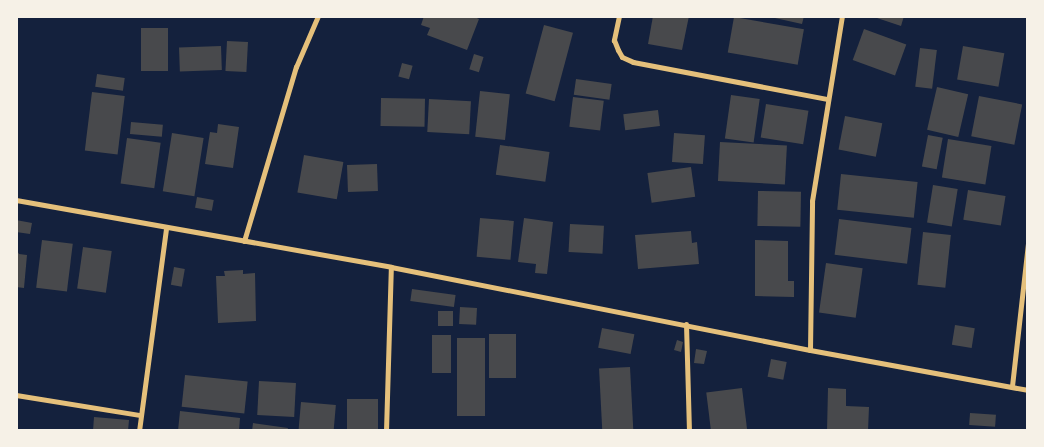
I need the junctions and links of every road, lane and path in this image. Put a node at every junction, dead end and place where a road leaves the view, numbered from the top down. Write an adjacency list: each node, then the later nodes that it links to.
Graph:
1 (318, 16): 7 (street)
2 (619, 16): 4 (street)
3 (842, 16): 4 (street)
4 (827, 99): 11 (street)
5 (16, 200): 6 (street)
6 (166, 228): 7 (street); 15 (street)
7 (244, 241): 9 (street)
8 (1028, 244): 12 (street)
9 (391, 267): 10 (street); 17 (street)
10 (686, 324): 11 (street); 18 (street)
11 (810, 350): 12 (street)
12 (1012, 386): 13 (street)
13 (1028, 390)
14 (16, 395): 15 (street)
15 (140, 415): 16 (street)
16 (139, 431)
17 (386, 431)
18 (688, 431)

